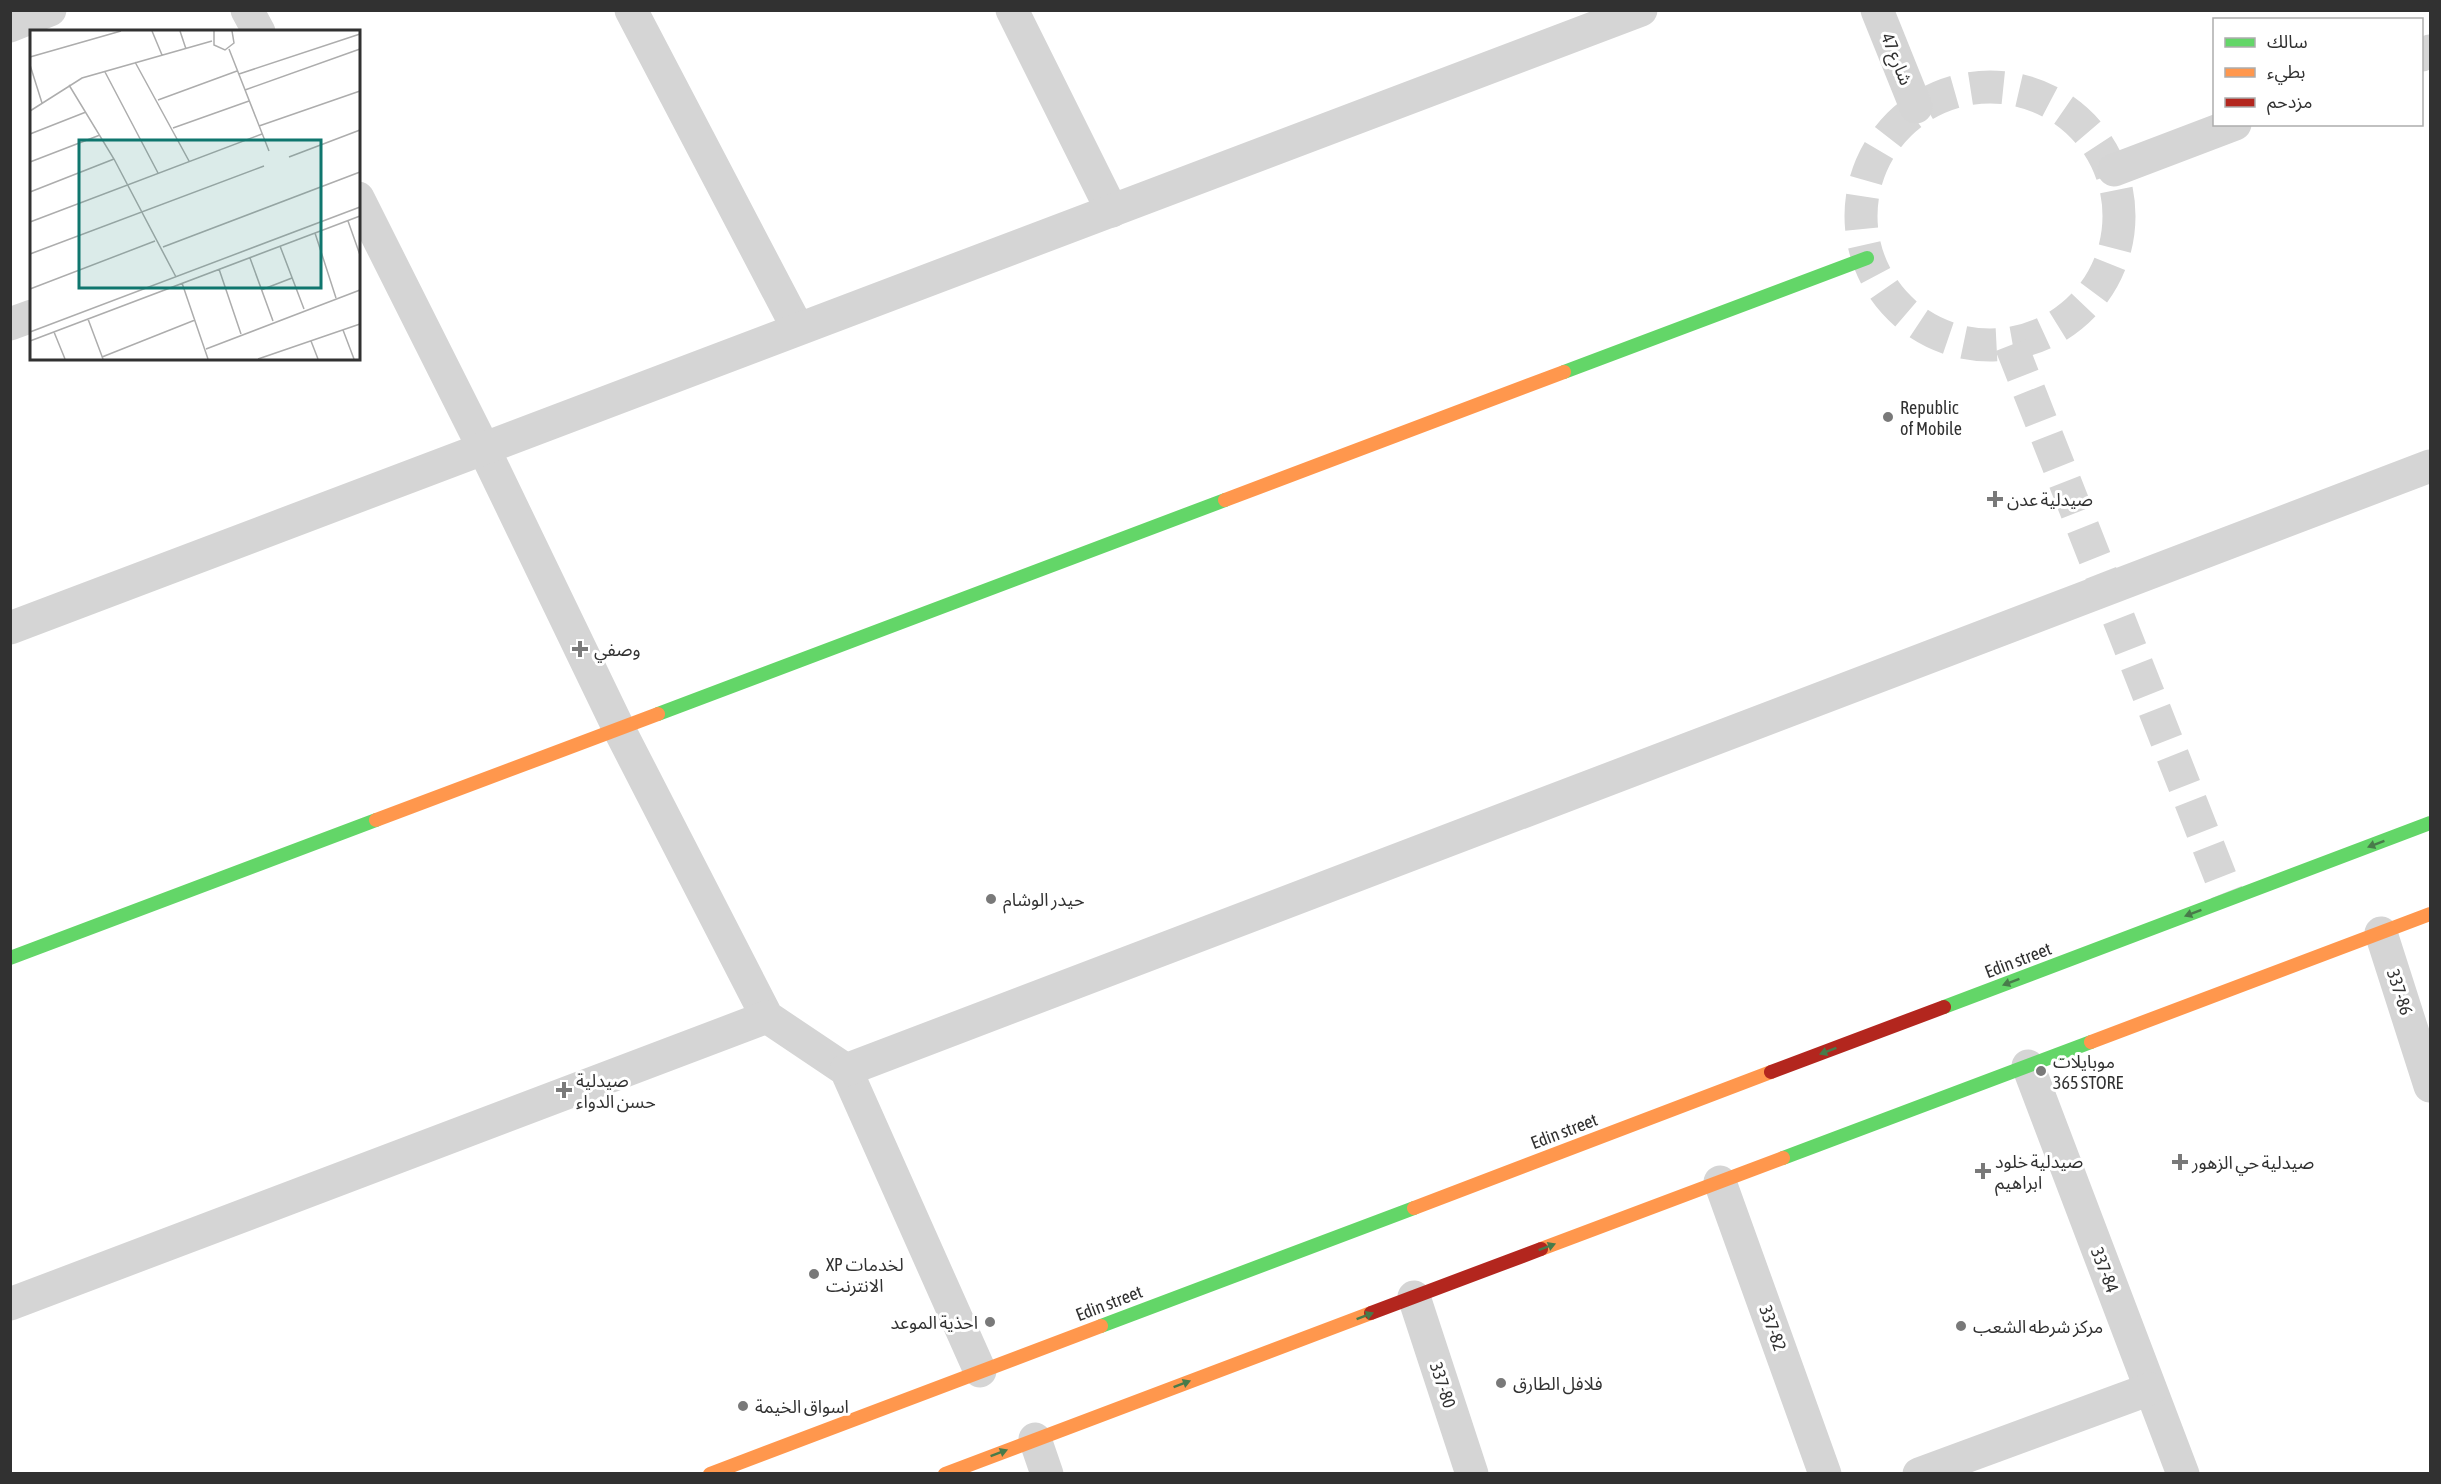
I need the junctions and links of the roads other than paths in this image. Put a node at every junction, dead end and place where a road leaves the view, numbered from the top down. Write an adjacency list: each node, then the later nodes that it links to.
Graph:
1 (50, 10): 7 (street)
2 (247, 10): 8 (street)
3 (631, 10): 17 (street)
4 (1012, 10): 13 (street)
5 (1641, 10): 13 (street)
6 (1877, 10): 9 (street, شارع 47)
7 (10, 26)
8 (258, 30)
9 (1916, 107)
10 (2230, 126): 11 (street)
11 (2114, 170)
12 (360, 202): 18 (street)
13 (1112, 211): 17 (street)
14 (1867, 258): 21 (street)
15 (30, 317): 16 (street)
16 (10, 324)
17 (798, 329): 18 (street)
18 (484, 448): 20 (street); 21 (street)
19 (2430, 466): 28 (street)
20 (10, 628)
21 (619, 729): 25 (street); 26 (street)
22 (2430, 824): 33 (street, Edin street, one-way to 33)
23 (2430, 914): 24 (street)
24 (2381, 933): 27 (street); 29 (street, 337-86)
25 (10, 958)
26 (767, 1017): 28 (street); 32 (street)
27 (2028, 1066): 30 (street); 34 (street, 337-84)
28 (846, 1070): 33 (street)
29 (2430, 1086)
30 (1720, 1182): 31 (street, one-way to 30); 40 (street, 337-82)
31 (1414, 1297): 35 (street, one-way to 31); 39 (street, 337-80)
32 (10, 1304)
33 (980, 1371): 36 (street, Edin street)
34 (2150, 1389): 41 (street); 42 (street, 337-84)
35 (1035, 1440): 37 (street, one-way to 35); 38 (street)
36 (710, 1473)
37 (945, 1473)
38 (1047, 1473)
39 (1472, 1473)
40 (1825, 1473)
41 (1918, 1473)
42 (2183, 1473)

